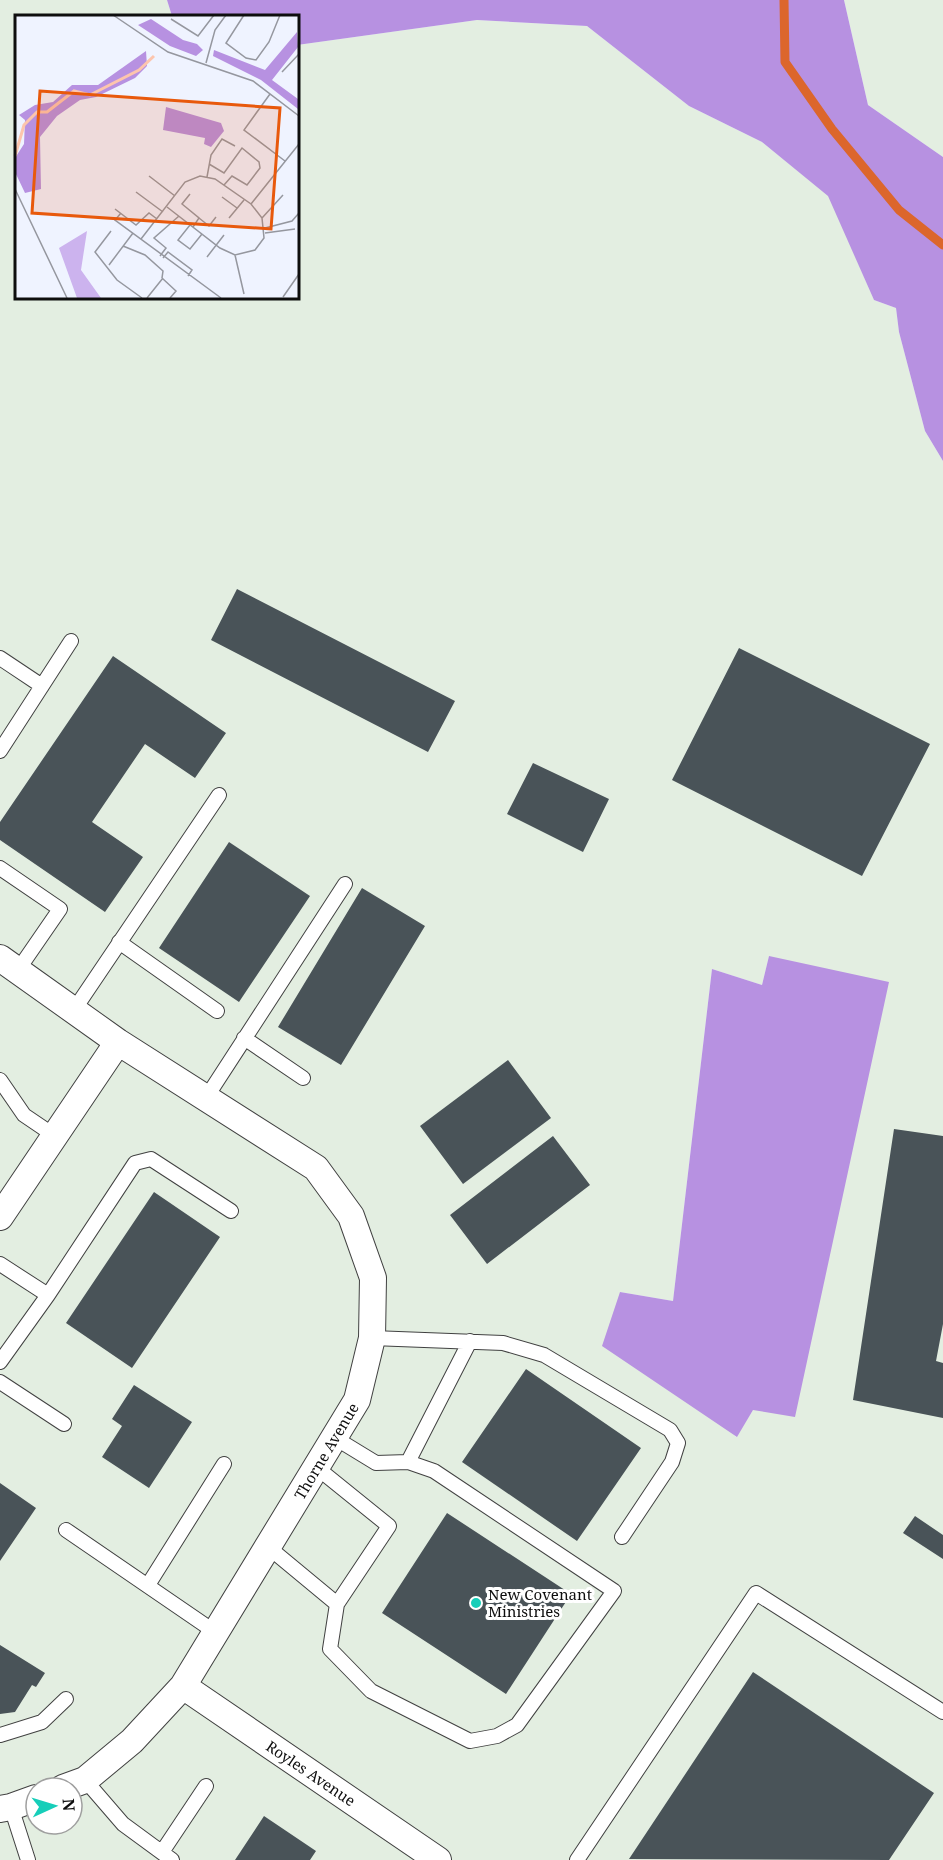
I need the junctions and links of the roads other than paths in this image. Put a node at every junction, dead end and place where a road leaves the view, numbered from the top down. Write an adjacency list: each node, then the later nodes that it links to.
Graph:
1 (71, 641): 3 (lane)
2 (0, 658): 3 (lane)
3 (42, 686): 4 (lane)
4 (0, 751)
5 (219, 795): 8 (lane)
6 (0, 868): 9 (lane)
7 (345, 884): 12 (lane)
8 (119, 942): 10 (lane); 11 (lane)
9 (9, 964): 10 (street, Thorne Avenue)
10 (74, 1010): 13 (street, Thorne Avenue)
11 (217, 1011)
12 (244, 1038): 14 (lane); 16 (lane)
13 (118, 1042): 16 (street, Thorne Avenue); 17 (street)
14 (303, 1077)
15 (0, 1080): 17 (lane)
16 (206, 1098): 22 (street, Thorne Avenue)
17 (55, 1136): 19 (street)
18 (231, 1211): 21 (lane)
19 (0, 1216)
20 (0, 1264): 21 (lane)
21 (48, 1295): 24 (lane)
22 (372, 1338): 23 (lane); 27 (street, Thorne Avenue)
23 (470, 1341): 28 (lane); 32 (lane)
24 (0, 1362)
25 (0, 1382): 26 (lane)
26 (64, 1424)
27 (334, 1438): 28 (lane); 30 (street, Thorne Avenue)
28 (408, 1462): 35 (lane)
29 (224, 1464): 34 (lane)
30 (316, 1467): 33 (street, Thorne Avenue); 35 (lane)
31 (66, 1530): 34 (lane)
32 (622, 1537)
33 (267, 1546): 35 (lane); 36 (street, Thorne Avenue)
34 (148, 1585): 36 (lane)
35 (337, 1604)
36 (215, 1632): 37 (street, Thorne Avenue)
37 (183, 1686): 41 (street, Thorne Avenue); 48 (street, Royles Avenue)
38 (66, 1699): 40 (lane)
39 (943, 1712): 49 (lane)
40 (0, 1735)
41 (84, 1777)
42 (206, 1786): 46 (lane)
43 (84, 1792): 46 (lane)
44 (24, 1802): 45 (street)
45 (5, 1808): 47 (lane)
46 (167, 1856)
47 (28, 1860)
48 (438, 1860)
49 (577, 1860)

